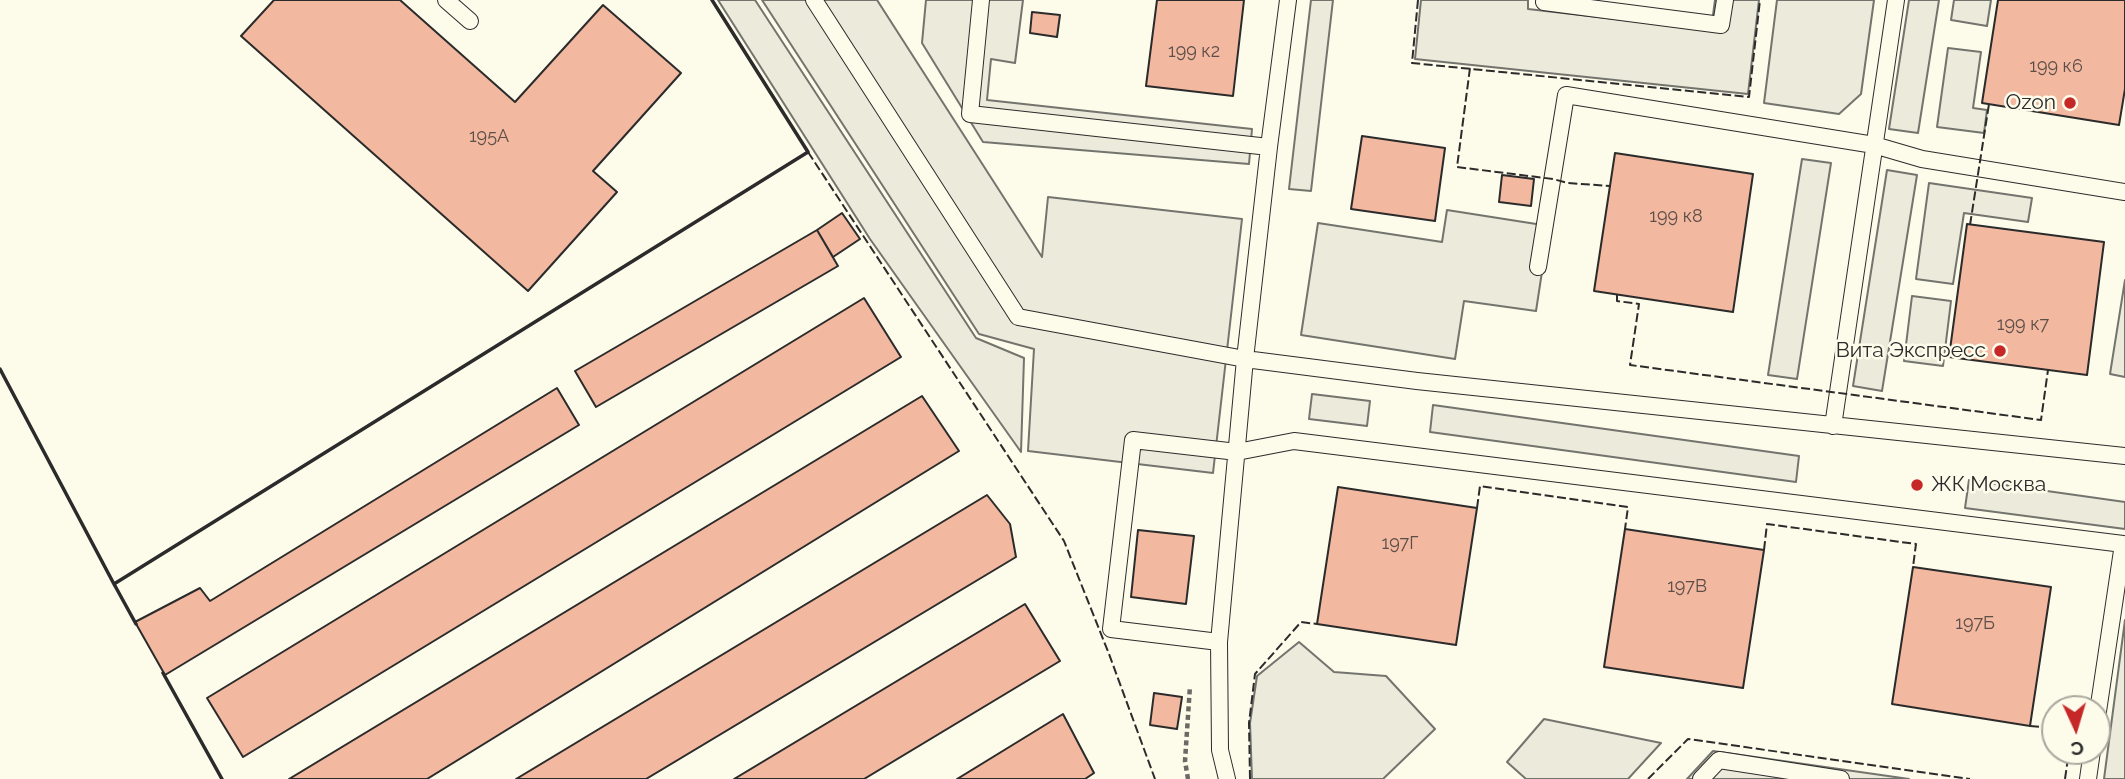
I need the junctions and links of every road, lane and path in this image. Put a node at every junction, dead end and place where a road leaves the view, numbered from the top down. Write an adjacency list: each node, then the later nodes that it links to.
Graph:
1 (446, 0): 8 (lane)
2 (814, 0): 13 (lane)
3 (981, 0): 10 (lane)
4 (1288, 0): 10 (lane)
5 (1545, 0): 6 (lane)
6 (1724, 0)
7 (1896, 0): 9 (lane)
8 (470, 21)
9 (1874, 145): 11 (lane); 12 (lane); 14 (lane)
10 (1269, 147): 13 (lane)
11 (2125, 192)
12 (1538, 267)
13 (1245, 359): 14 (lane); 15 (lane)
14 (1833, 426): 16 (lane)
15 (1237, 452): 17 (lane); 17 (lane); 18 (lane)
16 (2125, 456)
17 (1219, 642): 19 (lane)
18 (2100, 695)
19 (1227, 779)
20 (1701, 779): 21 (lane)
21 (1841, 779)

